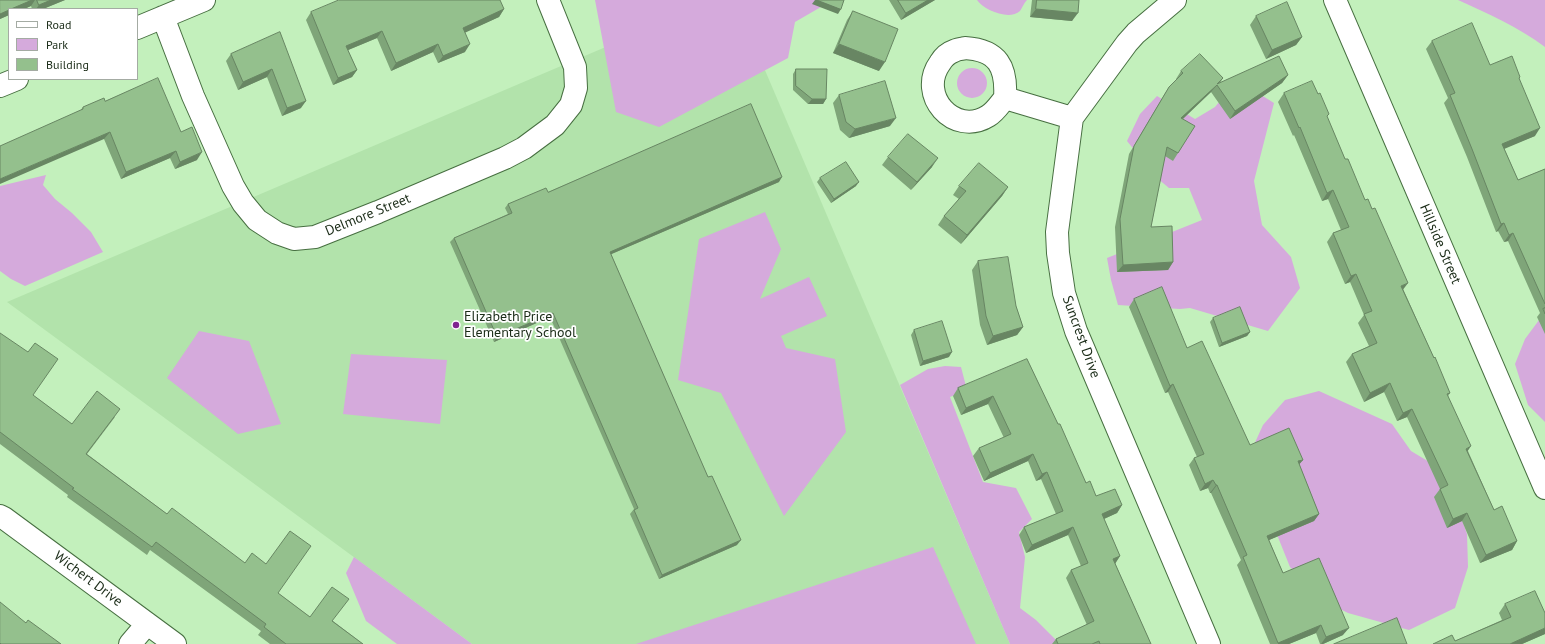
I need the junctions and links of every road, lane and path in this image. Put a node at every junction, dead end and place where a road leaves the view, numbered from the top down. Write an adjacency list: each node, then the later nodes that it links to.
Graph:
1 (204, 0): 5 (street)
2 (548, 0): 5 (street, Delmore Street)
3 (1174, 0): 10 (street, Suncrest Drive)
4 (1335, 0): 11 (street, Hillside Street)
5 (163, 18): 6 (street)
6 (138, 28)
7 (15, 80): 8 (street)
8 (0, 86)
9 (1005, 98): 10 (street)
10 (1072, 118): 16 (street, Suncrest Drive)
11 (1545, 488)
12 (0, 516): 13 (street, Wichert Drive)
13 (147, 624): 14 (street); 15 (street, Wichert Drive)
14 (130, 644)
15 (175, 644)
16 (1209, 644)

